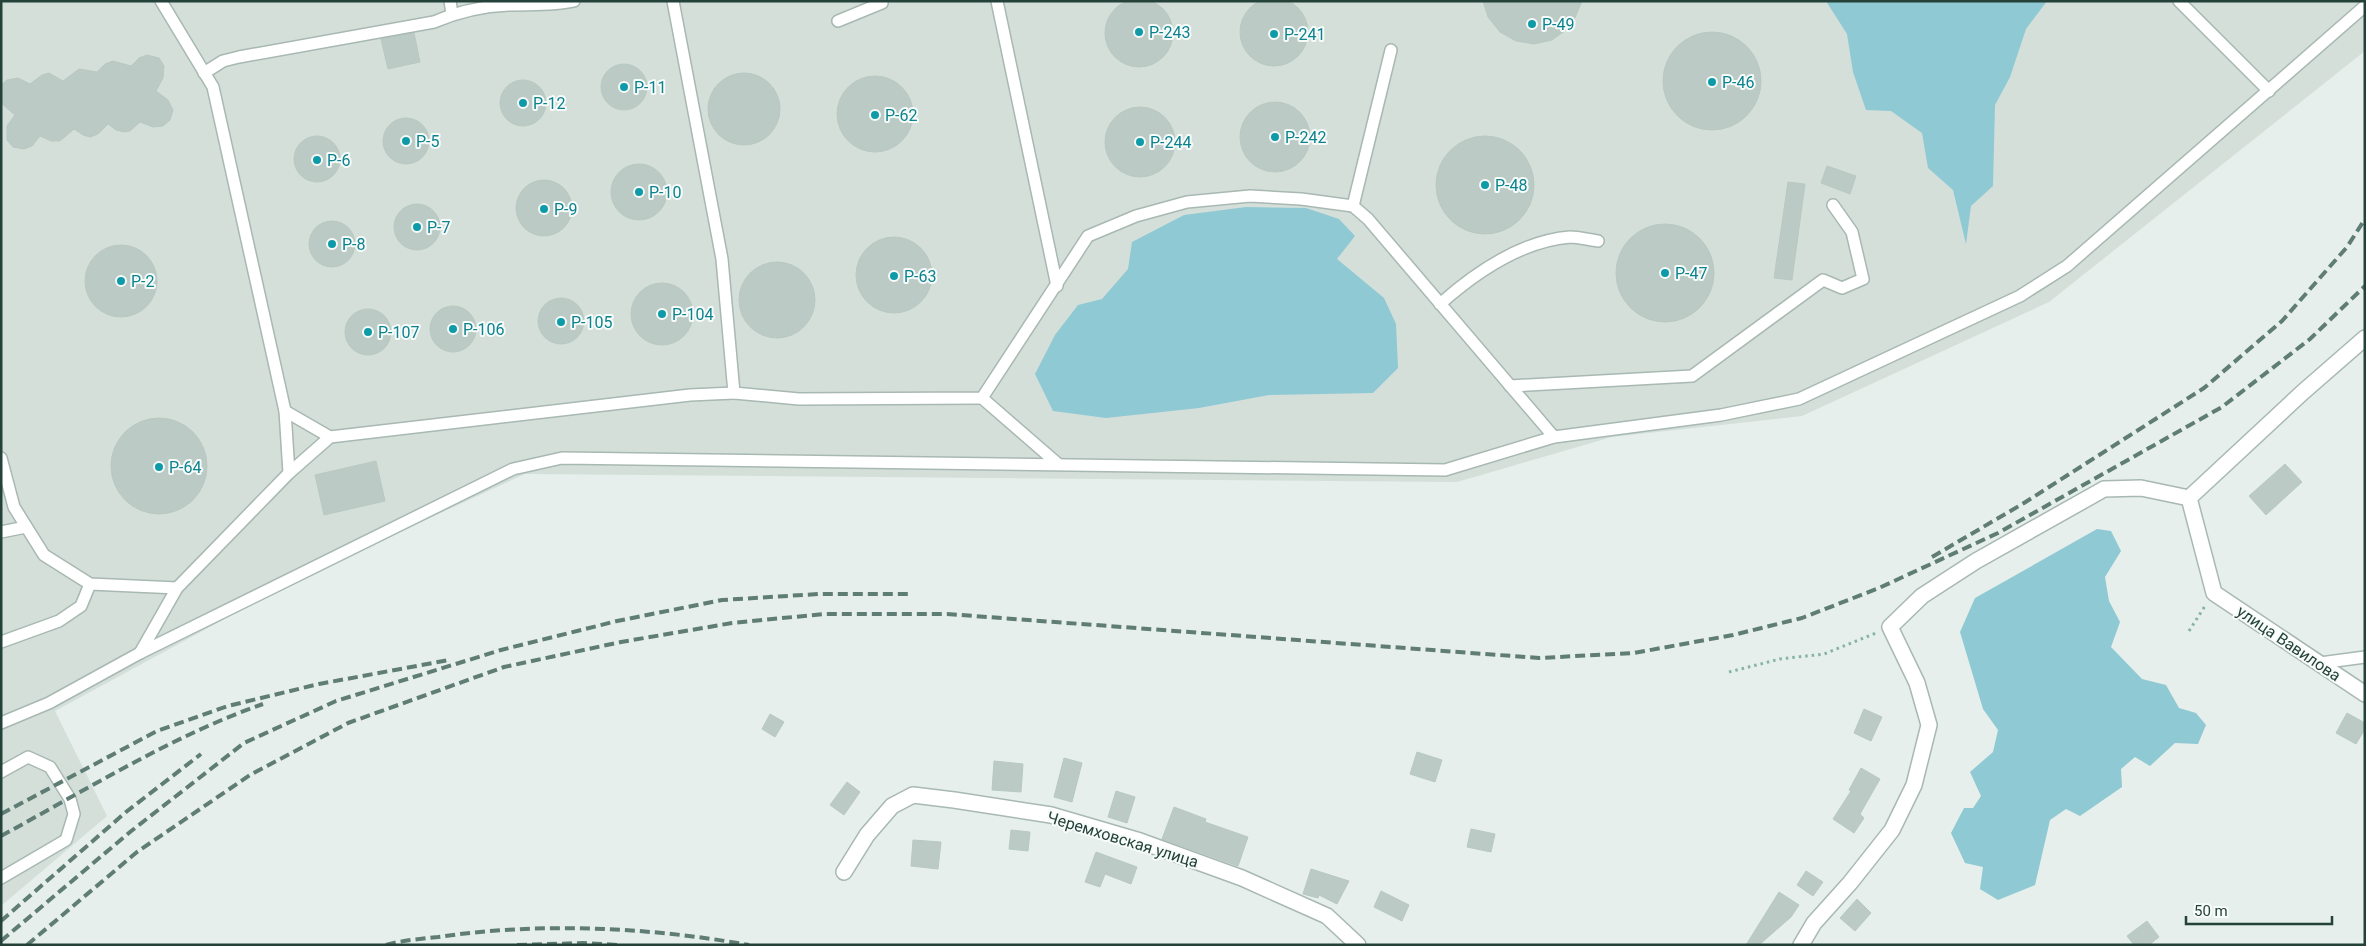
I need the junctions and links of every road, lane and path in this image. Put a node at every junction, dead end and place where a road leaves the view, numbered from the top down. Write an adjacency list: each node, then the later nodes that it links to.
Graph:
1 (161, 1): 12 (lane)
2 (450, 1): 9 (lane)
3 (574, 1): 9 (lane)
4 (673, 1): 21 (lane)
5 (882, 1): 10 (lane)
6 (997, 1): 17 (lane)
7 (2179, 1): 13 (lane)
8 (2365, 6): 13 (lane)
9 (452, 14): 12 (lane)
10 (838, 21)
11 (1391, 50): 15 (lane)
12 (204, 73): 23 (lane)
13 (2269, 92): 25 (lane)
14 (1833, 205): 20 (lane)
15 (1353, 206): 17 (lane); 18 (lane)
16 (1598, 241): 18 (lane)
17 (1057, 286): 22 (lane)
18 (1440, 304): 20 (lane)
19 (2365, 338): 29 (street)
20 (1510, 386): 25 (lane)
21 (734, 393): 22 (lane); 24 (lane)
22 (982, 398): 27 (lane)
23 (285, 411): 24 (lane); 28 (lane)
24 (330, 437): 28 (lane)
25 (1554, 437): 27 (lane)
26 (1, 458): 30 (lane)
27 (1058, 464): 38 (lane)
28 (289, 473): 33 (lane)
29 (2189, 498): 34 (street); 35 (street)
30 (26, 527): 31 (lane); 32 (lane)
31 (1, 532)
32 (90, 584): 33 (lane); 37 (lane)
33 (177, 588): 38 (lane)
34 (2214, 592): 36 (path); 40 (street, улица Вавилова)
35 (1890, 627): 41 (path); 48 (street)
36 (2189, 631)
37 (1, 642)
38 (140, 653): 43 (lane)
39 (2365, 657): 40 (lane)
40 (2320, 663): 42 (street, улица Вавилова)
41 (1729, 672)
42 (2365, 694)
43 (1, 723)
44 (1, 772): 46 (lane)
45 (844, 872): 47 (street, Черемховская улица)
46 (1, 878)
47 (1358, 945)
48 (1801, 945)

